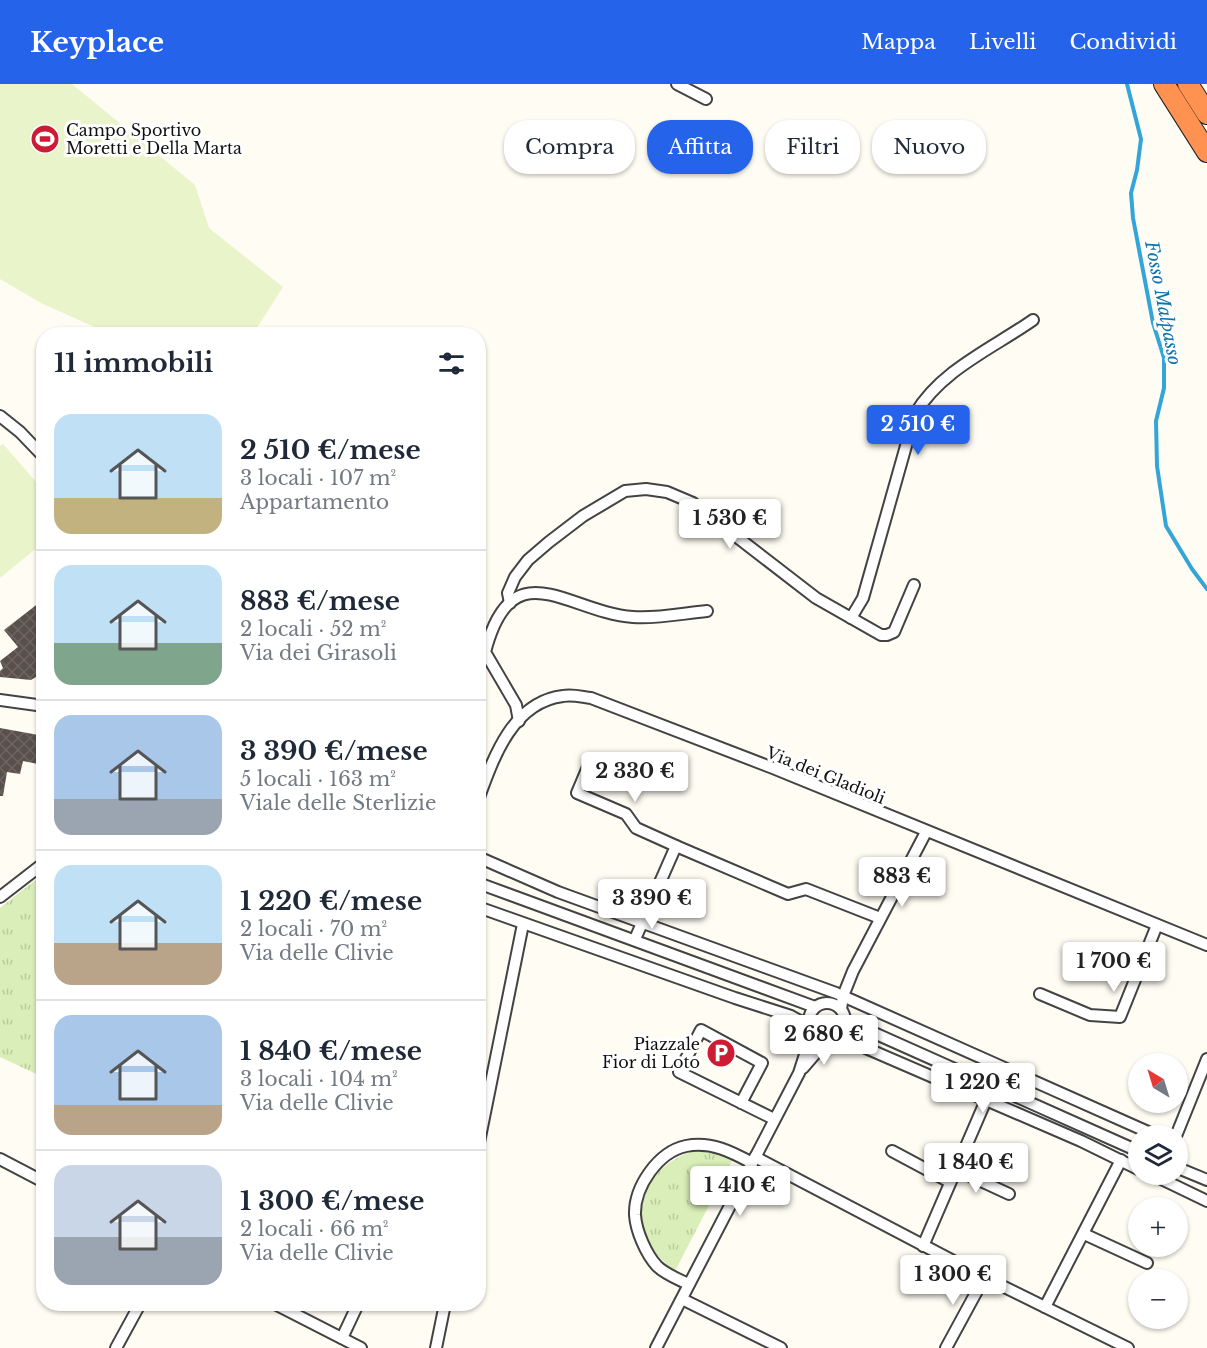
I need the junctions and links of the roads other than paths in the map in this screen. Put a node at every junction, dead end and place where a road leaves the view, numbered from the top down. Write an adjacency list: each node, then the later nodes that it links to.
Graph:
1 (677, 84): 4 (street)
2 (1164, 84): 6 (highway)
3 (1188, 84): 5 (highway)
4 (705, 99)
5 (1207, 114)
6 (1207, 152)
7 (1033, 320): 13 (street)
8 (0, 416): 9 (street)
9 (36, 449)
10 (914, 585): 13 (street)
11 (510, 603): 12 (street); 13 (street); 14 (street)
12 (708, 611)
13 (850, 618)
14 (486, 648)
15 (486, 654): 18 (street)
16 (0, 700): 17 (street)
17 (36, 705)
18 (519, 721): 20 (street, Via dei Gladioli); 21 (street, Via dei Gladioli)
19 (588, 767): 22 (street)
20 (486, 780)
21 (926, 832): 28 (street); 31 (street, Via dei Gladioli)
22 (676, 846): 28 (street); 29 (street)
23 (486, 860): 29 (street)
24 (36, 868): 26 (street)
25 (486, 886): 32 (street)
26 (0, 897)
27 (486, 910): 30 (street)
28 (880, 918): 35 (street)
29 (642, 922): 32 (street); 35 (street)
30 (523, 924): 39 (street); 45 (street)
31 (1157, 925): 33 (street, Via dei Gladioli); 34 (street)
32 (635, 939): 37 (street)
33 (1207, 945)
34 (1040, 994)
35 (840, 995): 36 (street); 38 (street); 47 (street)
36 (827, 1002): 37 (street); 38 (street)
37 (814, 1007): 39 (street)
38 (843, 1014): 40 (street); 49 (street)
39 (811, 1030): 40 (street); 42 (street)
40 (833, 1037): 42 (street); 43 (street)
41 (1207, 1059): 48 (street)
42 (799, 1073): 46 (street)
43 (986, 1100): 53 (street); 55 (street)
44 (741, 1103): 44 (street); 46 (street)
45 (486, 1107)
46 (774, 1119): 52 (street)
47 (1132, 1125)
48 (1180, 1125)
49 (1128, 1146)
50 (892, 1151): 59 (street)
51 (0, 1159): 57 (street)
52 (753, 1160): 64 (street); 67 (street); 67 (street)
53 (1121, 1160): 54 (street); 63 (street)
54 (1128, 1163)
55 (955, 1169): 59 (street); 61 (street)
56 (1188, 1172): 58 (street)
57 (36, 1178)
58 (1207, 1180)
59 (950, 1182): 64 (street)
60 (1174, 1185): 62 (street)
61 (1009, 1194)
62 (1207, 1201)
63 (1084, 1234): 65 (street); 69 (street)
64 (923, 1246): 66 (street)
65 (1146, 1263)
66 (984, 1278): 69 (street); 80 (street)
67 (688, 1284): 68 (street)
68 (682, 1299): 78 (street); 79 (street)
69 (1045, 1307): 81 (street)
70 (136, 1311): 75 (street)
71 (295, 1311): 74 (street)
72 (355, 1311): 74 (street)
73 (444, 1311): 77 (street)
74 (342, 1338): 76 (street)
75 (116, 1348)
76 (361, 1348)
77 (436, 1348)
78 (656, 1348)
79 (781, 1348)
80 (946, 1348)
81 (1128, 1348)

